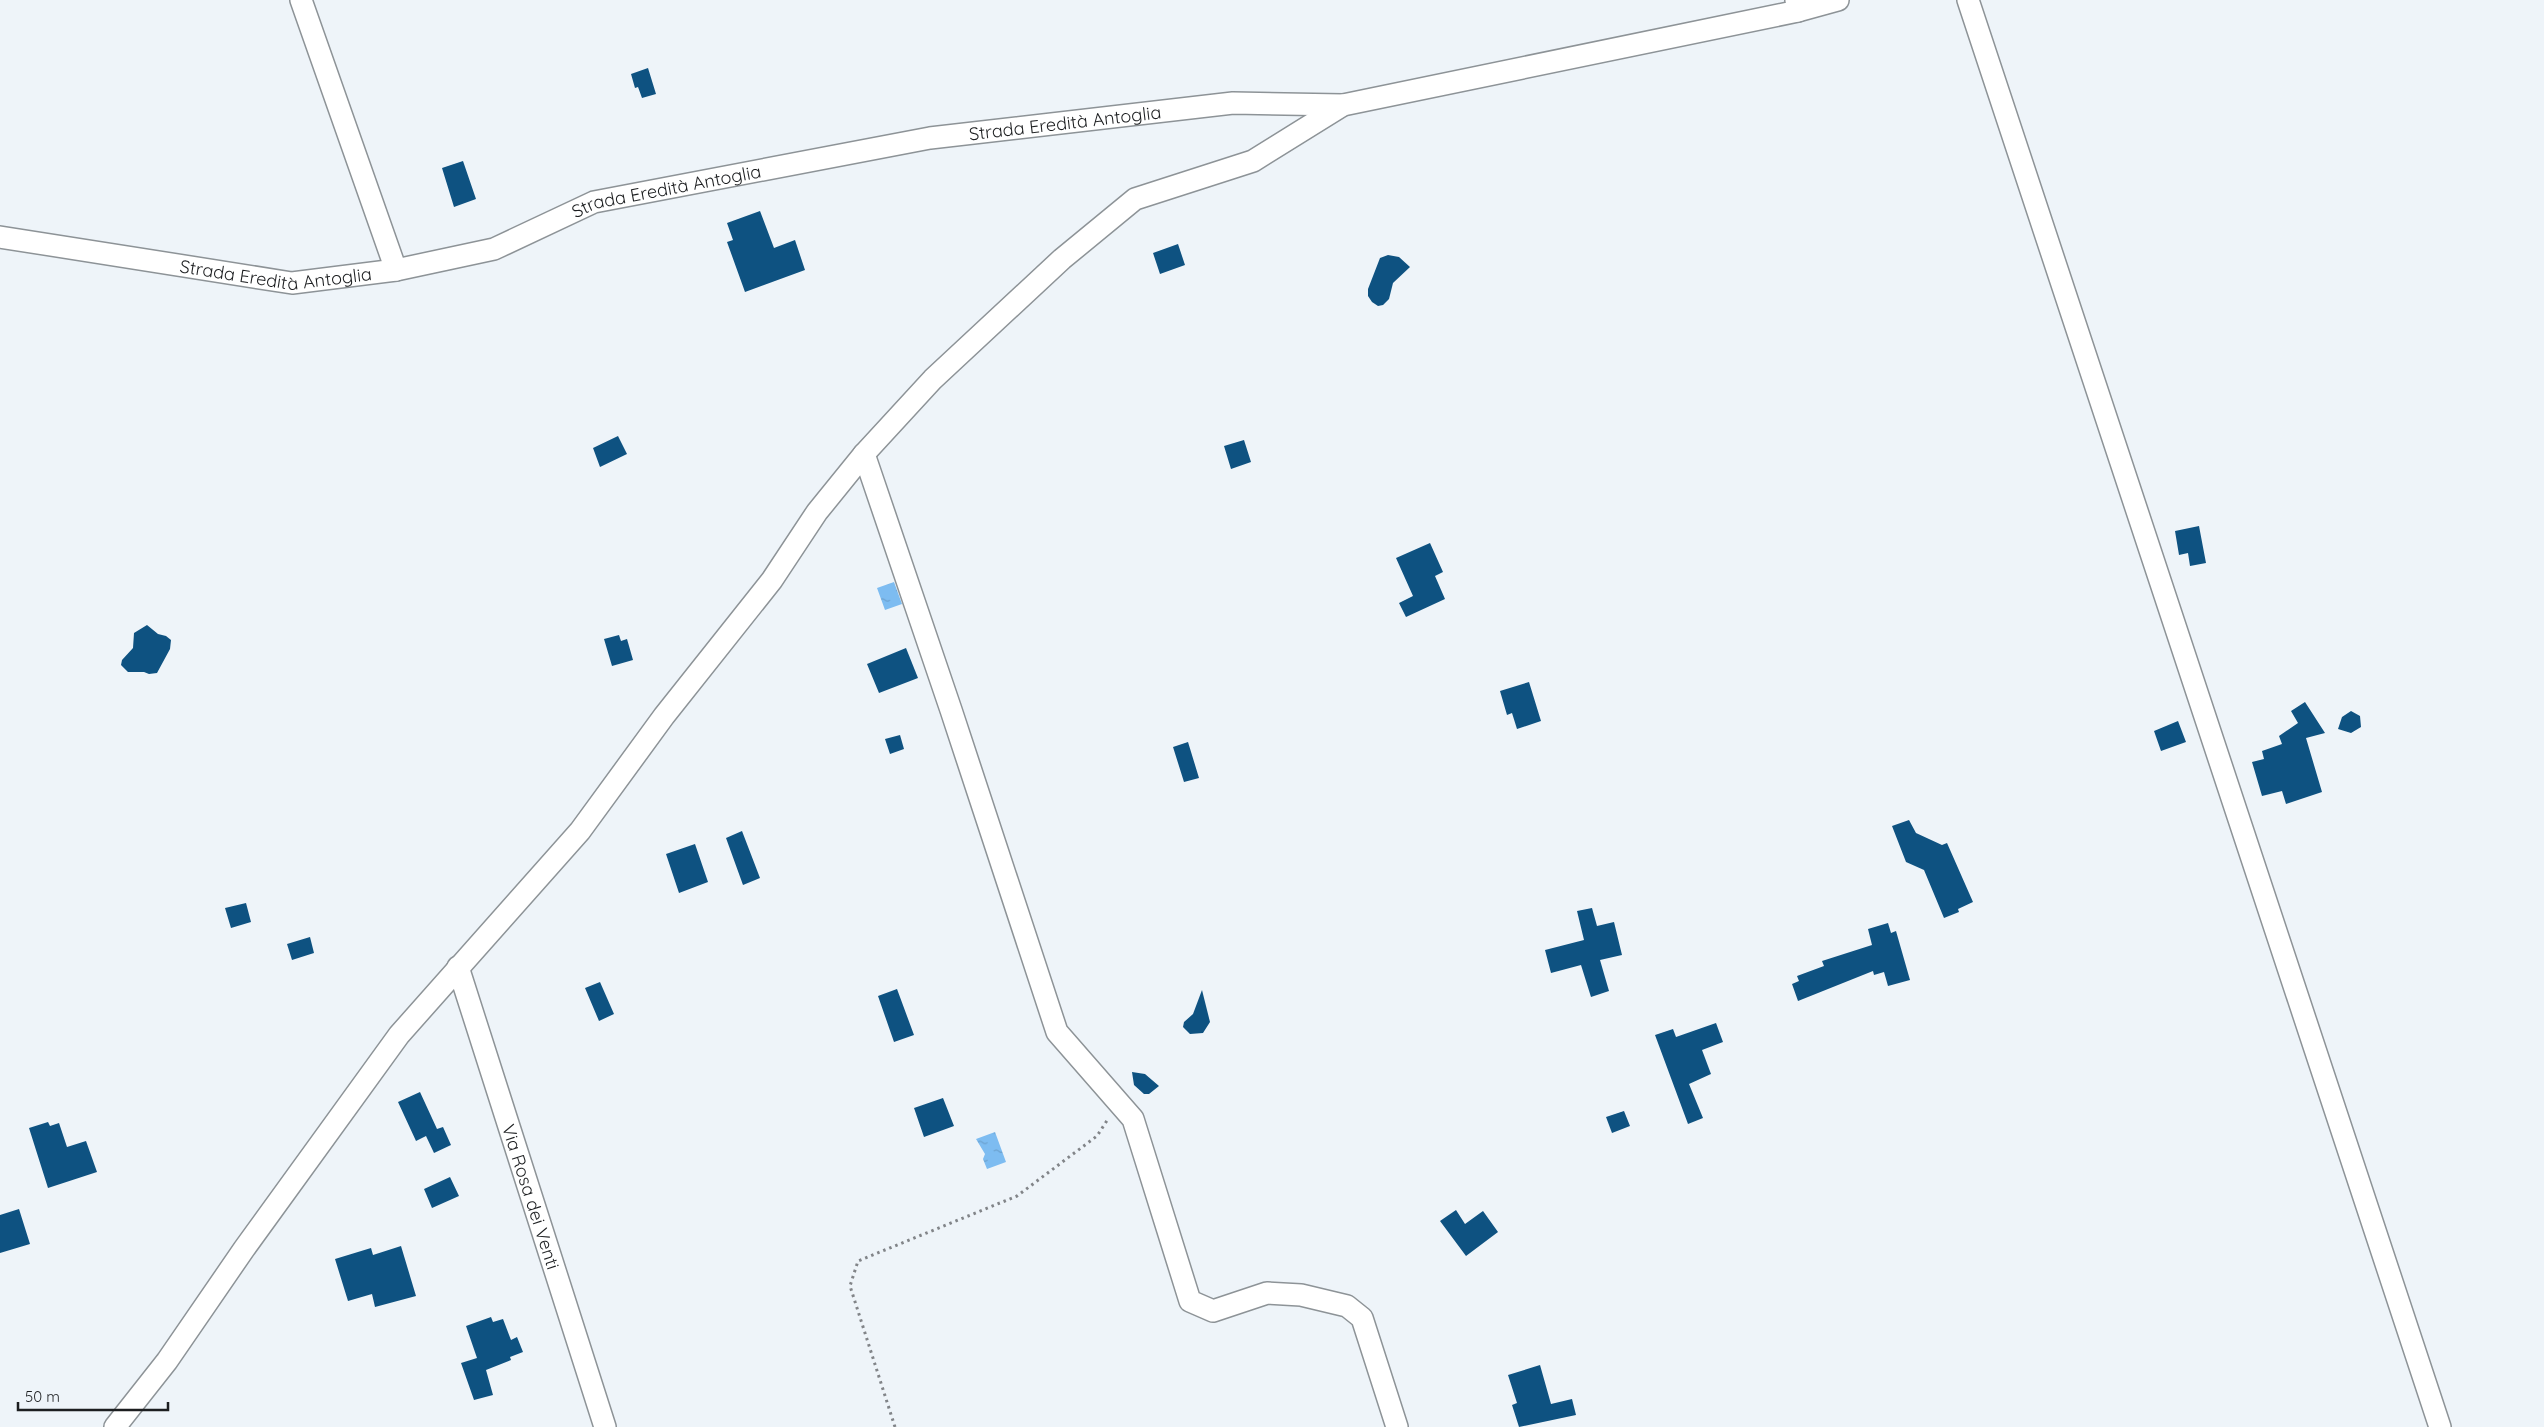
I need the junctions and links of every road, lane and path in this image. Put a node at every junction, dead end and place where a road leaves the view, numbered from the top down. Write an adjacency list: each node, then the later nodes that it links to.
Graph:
1 (301, 0): 7 (street)
2 (1838, 0): 4 (street)
3 (1968, 0): 15 (street)
4 (1797, 5): 5 (street)
5 (1343, 105): 7 (street, Strada Eredità Antoglia); 8 (street)
6 (0, 237): 7 (street, Strada Eredità Antoglia)
7 (396, 270)
8 (864, 454): 9 (street); 10 (street)
9 (458, 967): 11 (street); 12 (street, Via Rosa dei Venti)
10 (1119, 1101): 13 (path); 14 (street)
11 (115, 1427)
12 (605, 1427)
13 (895, 1427)
14 (1397, 1427)
15 (2440, 1427)

